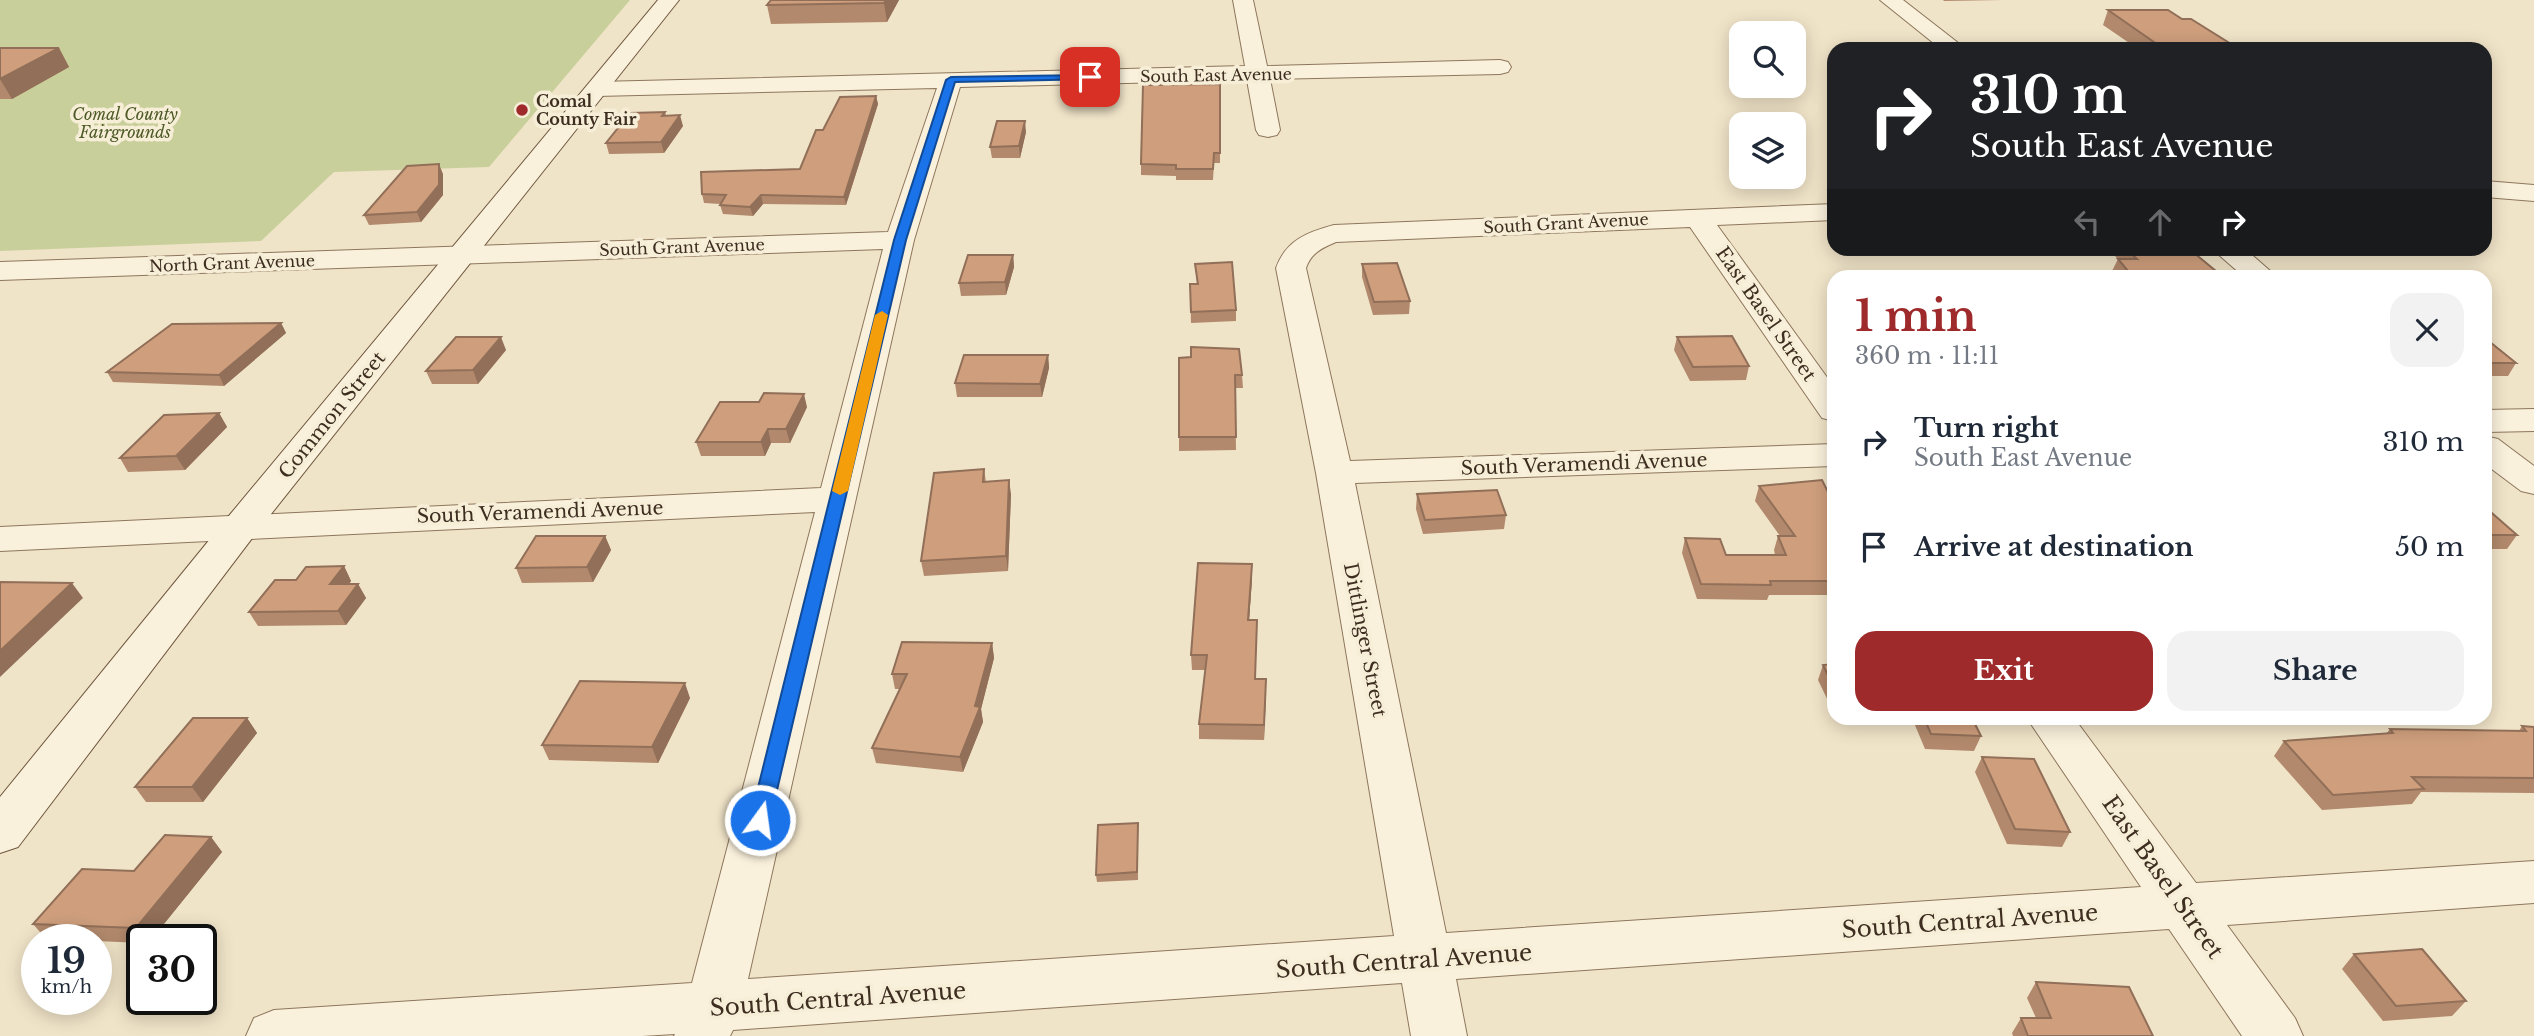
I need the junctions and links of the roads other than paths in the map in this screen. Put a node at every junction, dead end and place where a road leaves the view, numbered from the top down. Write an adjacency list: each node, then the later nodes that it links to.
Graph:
1 (669, 0): 8 (street, Common Street)
2 (1243, 0): 6 (street)
3 (1890, 0): 4 (street)
4 (1946, 42)
5 (1500, 67): 6 (street, South East Avenue)
6 (1257, 75): 7 (street, South East Avenue); 9 (street)
7 (951, 80): 8 (street, South East Avenue); 14 (street)
8 (597, 89): 16 (street, Common Street)
9 (1268, 130)
10 (2492, 190): 11 (street)
11 (2534, 193)
12 (1827, 212): 13 (street, South Grant Avenue)
13 (1698, 217): 15 (street, South Grant Avenue); 20 (street, East Basel Street)
14 (900, 240): 16 (street, South Grant Avenue); 27 (street)
15 (1301, 248): 25 (street, Dittlinger Street)
16 (464, 254): 19 (street, North Grant Avenue); 28 (street, Common Street)
17 (2236, 256): 18 (street)
18 (2254, 270)
19 (0, 271)
20 (1827, 401)
21 (2534, 420): 22 (street)
22 (2492, 421)
23 (2492, 452): 26 (street)
24 (1827, 455): 25 (street, South Veramendi Avenue)
25 (1334, 473): 34 (street, Dittlinger Street)
26 (2534, 483)
27 (838, 499): 28 (street, South Veramendi Avenue); 35 (street)
28 (242, 525): 29 (street, South Veramendi Avenue); 31 (street, Common Street)
29 (0, 538)
30 (2055, 725): 33 (street, East Basel Street)
31 (0, 833)
32 (2534, 882): 33 (street, South Central Avenue)
33 (2183, 906): 34 (street, South Central Avenue); 38 (street, East Basel Street)
34 (1425, 960): 35 (street, South Central Avenue); 37 (street, Dittlinger Street)
35 (708, 1021): 36 (street, South Central Avenue)
36 (274, 1036)
37 (1439, 1036)
38 (2275, 1036)

